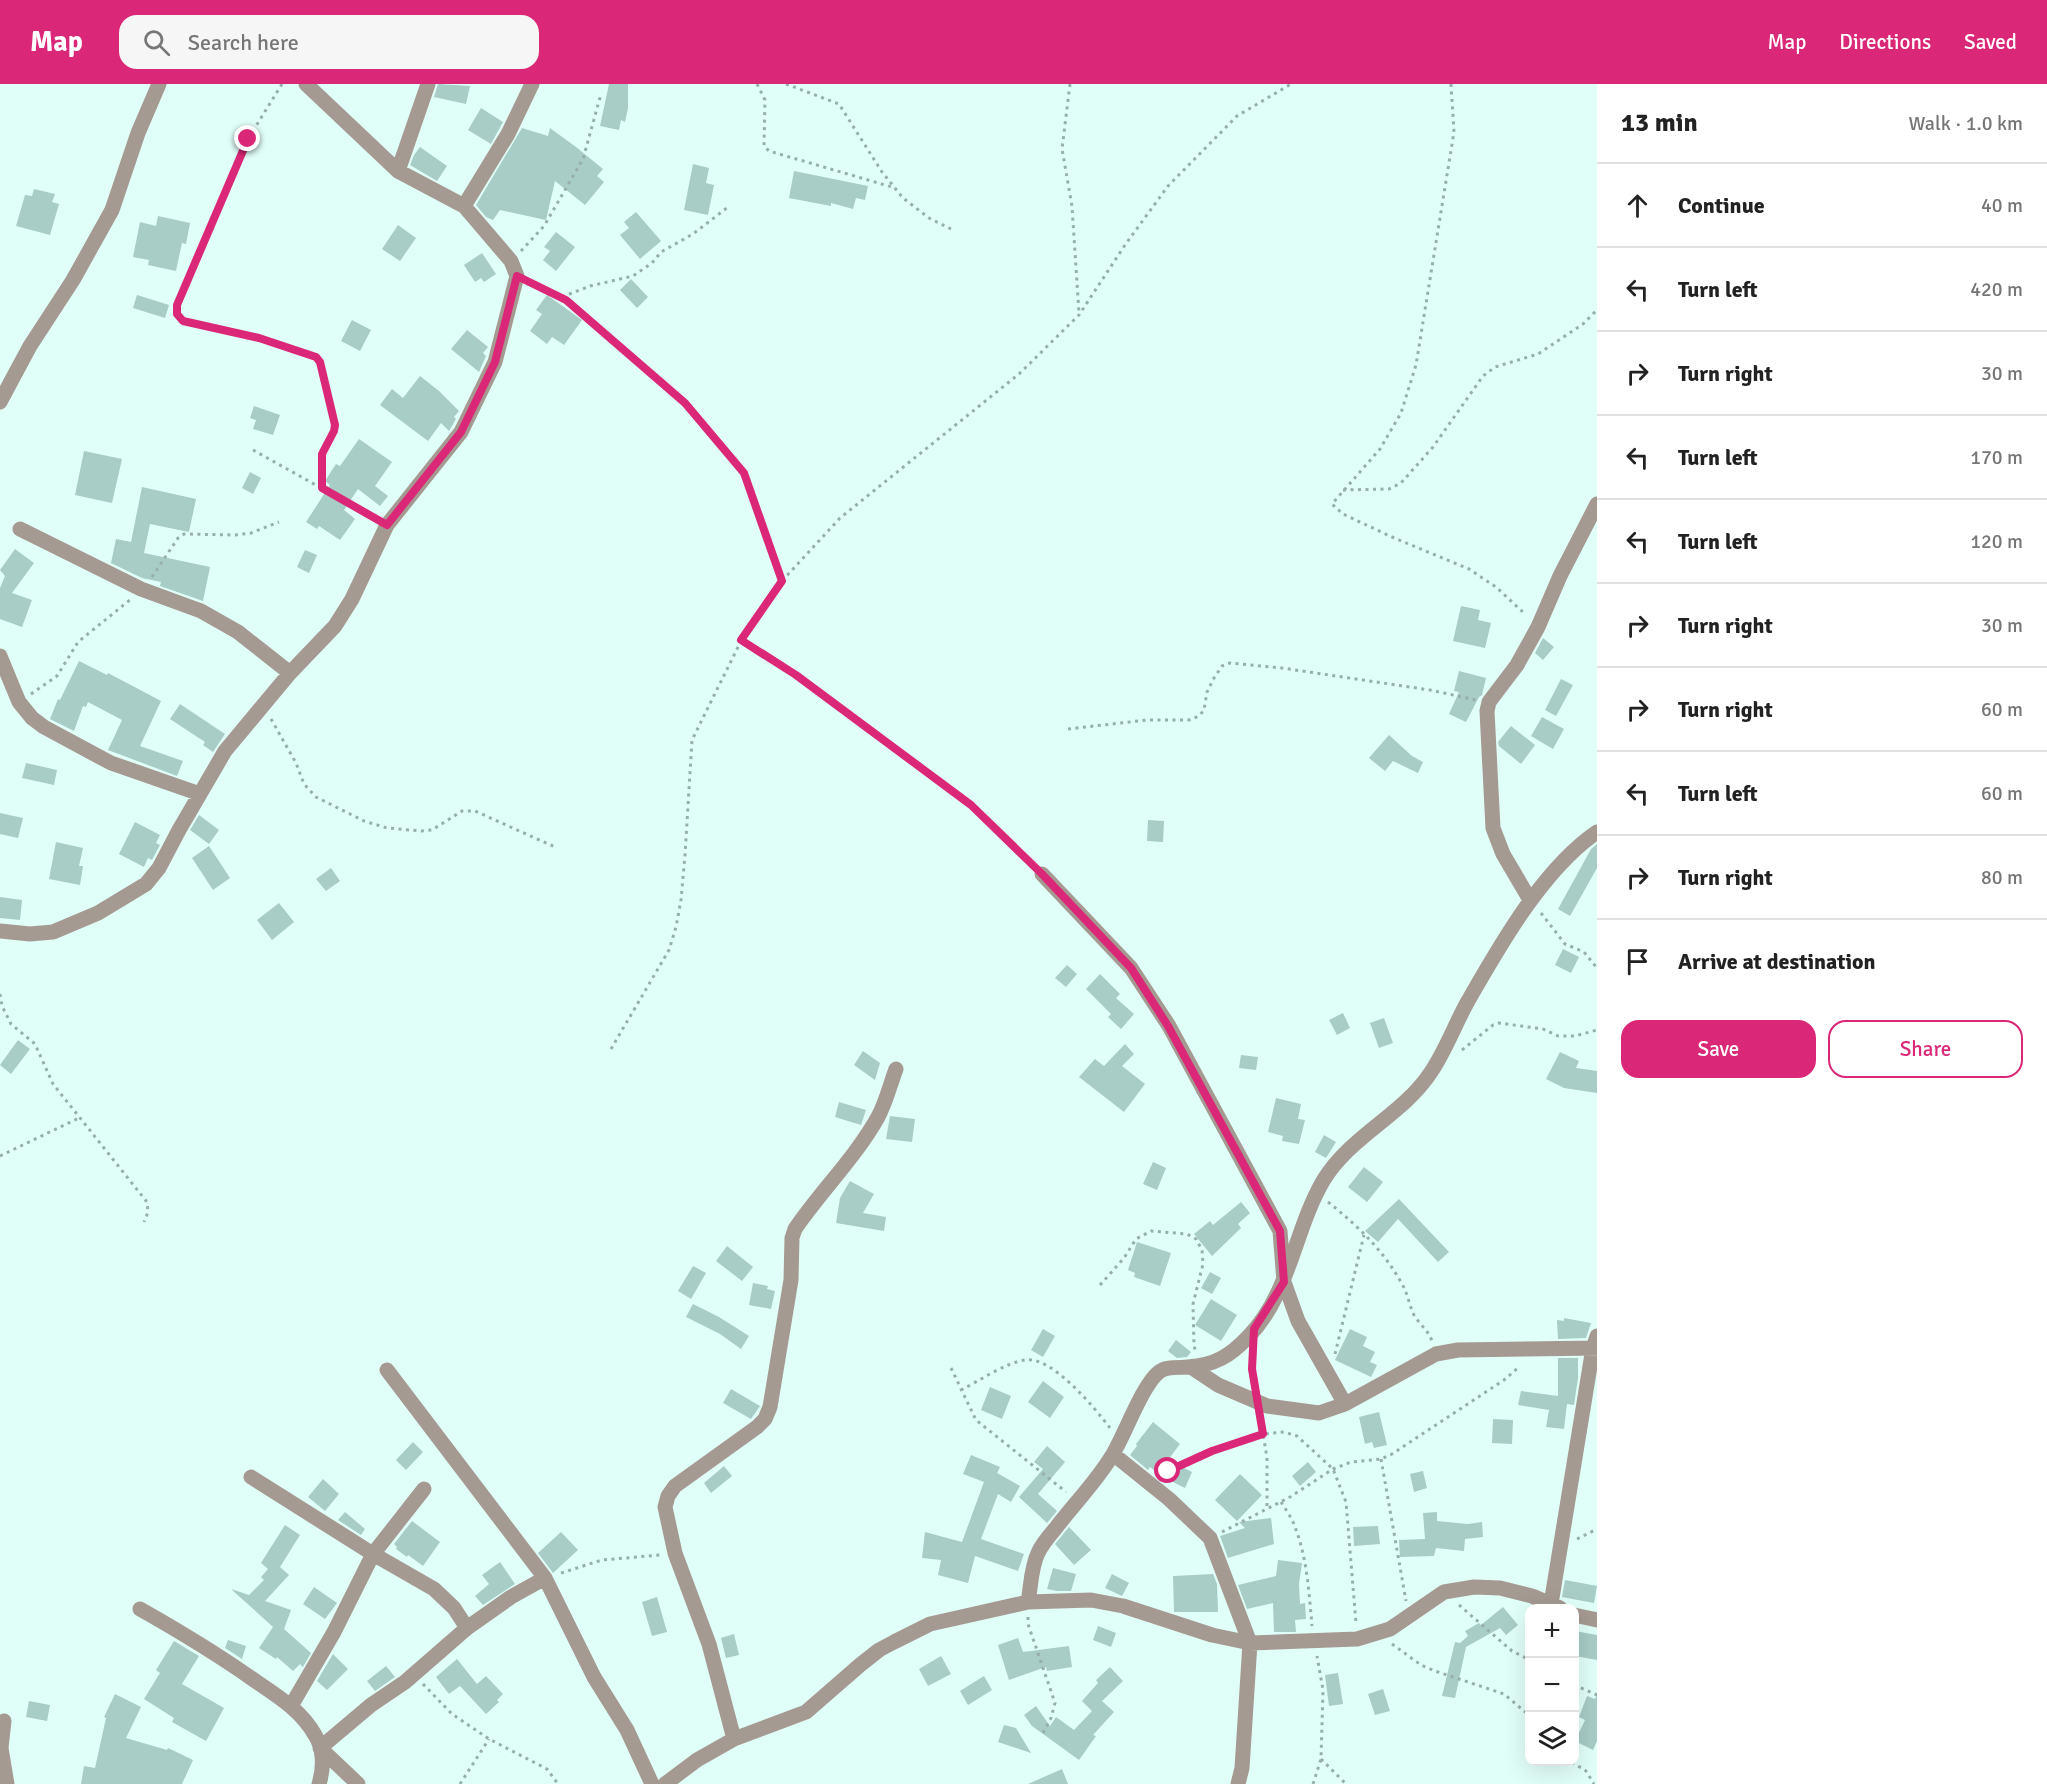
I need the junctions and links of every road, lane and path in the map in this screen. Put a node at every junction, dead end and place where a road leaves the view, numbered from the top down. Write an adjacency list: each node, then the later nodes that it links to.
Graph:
1 (159, 84): 22 (street)
2 (282, 84): 24 (path)
3 (306, 84): 12 (street)
4 (428, 84): 12 (street)
5 (532, 84): 14 (street)
6 (757, 84): 13 (path)
7 (786, 84): 13 (path)
8 (1070, 84): 21 (path)
9 (1292, 84): 21 (path)
10 (1451, 84): 25 (path)
11 (602, 94): 17 (path)
12 (398, 171): 14 (street)
13 (894, 188): 16 (path)
14 (464, 206): 17 (street)
15 (728, 207): 19 (path)
16 (951, 229)
17 (511, 261): 18 (street)
18 (517, 276): 19 (path); 28 (street)
19 (561, 297): 30 (path)
20 (1597, 310): 25 (path)
21 (1079, 315): 30 (path)
22 (0, 402)
23 (253, 450): 24 (path)
24 (322, 488): 28 (path)
25 (1343, 490): 32 (path)
26 (1597, 504): 32 (street)
27 (279, 522): 31 (path)
28 (387, 525): 35 (street)
29 (20, 529): 31 (street)
30 (782, 581): 33 (path)
31 (141, 589): 35 (street); 36 (path)
32 (1538, 627): 37 (street)
33 (741, 640): 43 (path); 49 (path)
34 (0, 656): 36 (street)
35 (290, 673): 38 (street)
36 (19, 702): 40 (street)
37 (1489, 702): 39 (path); 44 (street)
38 (263, 705): 40 (street); 42 (path)
39 (1068, 729)
40 (200, 794): 45 (street)
41 (1597, 832): 44 (street)
42 (555, 847)
43 (1042, 874): 57 (street)
44 (1530, 900): 46 (path); 54 (street)
45 (0, 931)
46 (1597, 968)
47 (0, 994): 52 (path)
48 (1597, 1030): 50 (path)
49 (611, 1049)
50 (1456, 1054)
51 (896, 1069): 81 (street)
52 (79, 1118): 53 (path); 55 (path)
53 (0, 1156)
54 (1317, 1194): 56 (path); 57 (street)
55 (144, 1222)
56 (1365, 1234): 62 (path); 66 (path)
57 (1284, 1282): 59 (street); 66 (street)
58 (1100, 1285): 63 (path)
59 (1254, 1329): 63 (street); 68 (path)
60 (1596, 1344): 61 (street); 87 (street)
61 (1536, 1350): 62 (street); 72 (path)
62 (1436, 1354): 69 (street)
63 (1196, 1366): 68 (street); 71 (street)
64 (951, 1368): 67 (path)
65 (387, 1370): 83 (street)
66 (1329, 1376): 69 (street)
67 (961, 1390): 71 (path); 77 (path)
68 (1257, 1402): 69 (street); 70 (path)
69 (1345, 1404)
70 (1263, 1434): 73 (path); 75 (path); 79 (path)
71 (1116, 1448): 75 (street); 77 (street)
72 (1381, 1459): 73 (path); 89 (path)
73 (1333, 1469): 78 (path); 94 (path)
74 (251, 1477): 82 (street)
75 (1147, 1480): 80 (street)
76 (424, 1488): 82 (street)
77 (1077, 1501): 85 (street)
78 (1281, 1502): 79 (path); 95 (path)
79 (1267, 1508): 80 (path)
80 (1210, 1538): 96 (street)
81 (675, 1553): 83 (path); 106 (street)
82 (373, 1554): 92 (street); 101 (street)
83 (545, 1578): 92 (street); 115 (street)
84 (1444, 1592): 86 (street); 89 (street); 97 (path)
85 (1028, 1602): 96 (street); 104 (path); 106 (street)
86 (1551, 1604)
87 (1556, 1604)
88 (140, 1609): 101 (street)
89 (1409, 1614): 93 (street)
90 (1579, 1616): 91 (street)
91 (1597, 1620)
92 (467, 1628): 98 (street)
93 (1379, 1634): 94 (street); 102 (path)
94 (1357, 1639): 95 (street)
95 (1314, 1641): 96 (street); 108 (path)
96 (1250, 1643): 117 (street)
97 (1526, 1658)
98 (414, 1674): 105 (path); 107 (street)
99 (1579, 1687): 100 (path)
100 (1597, 1695)
101 (291, 1706): 107 (street)
102 (1525, 1712)
103 (4, 1721): 110 (street)
104 (1041, 1737)
105 (489, 1738): 113 (path); 114 (path)
106 (734, 1739): 116 (street)
107 (320, 1748): 111 (street); 112 (street)
108 (1321, 1759): 118 (path); 119 (path)
109 (1579, 1766): 120 (path)
110 (7, 1784)
111 (319, 1784)
112 (358, 1784)
113 (460, 1784)
114 (558, 1784)
115 (652, 1784)
116 (665, 1784)
117 (1238, 1784)
118 (1313, 1784)
119 (1347, 1784)
120 (1594, 1784)

